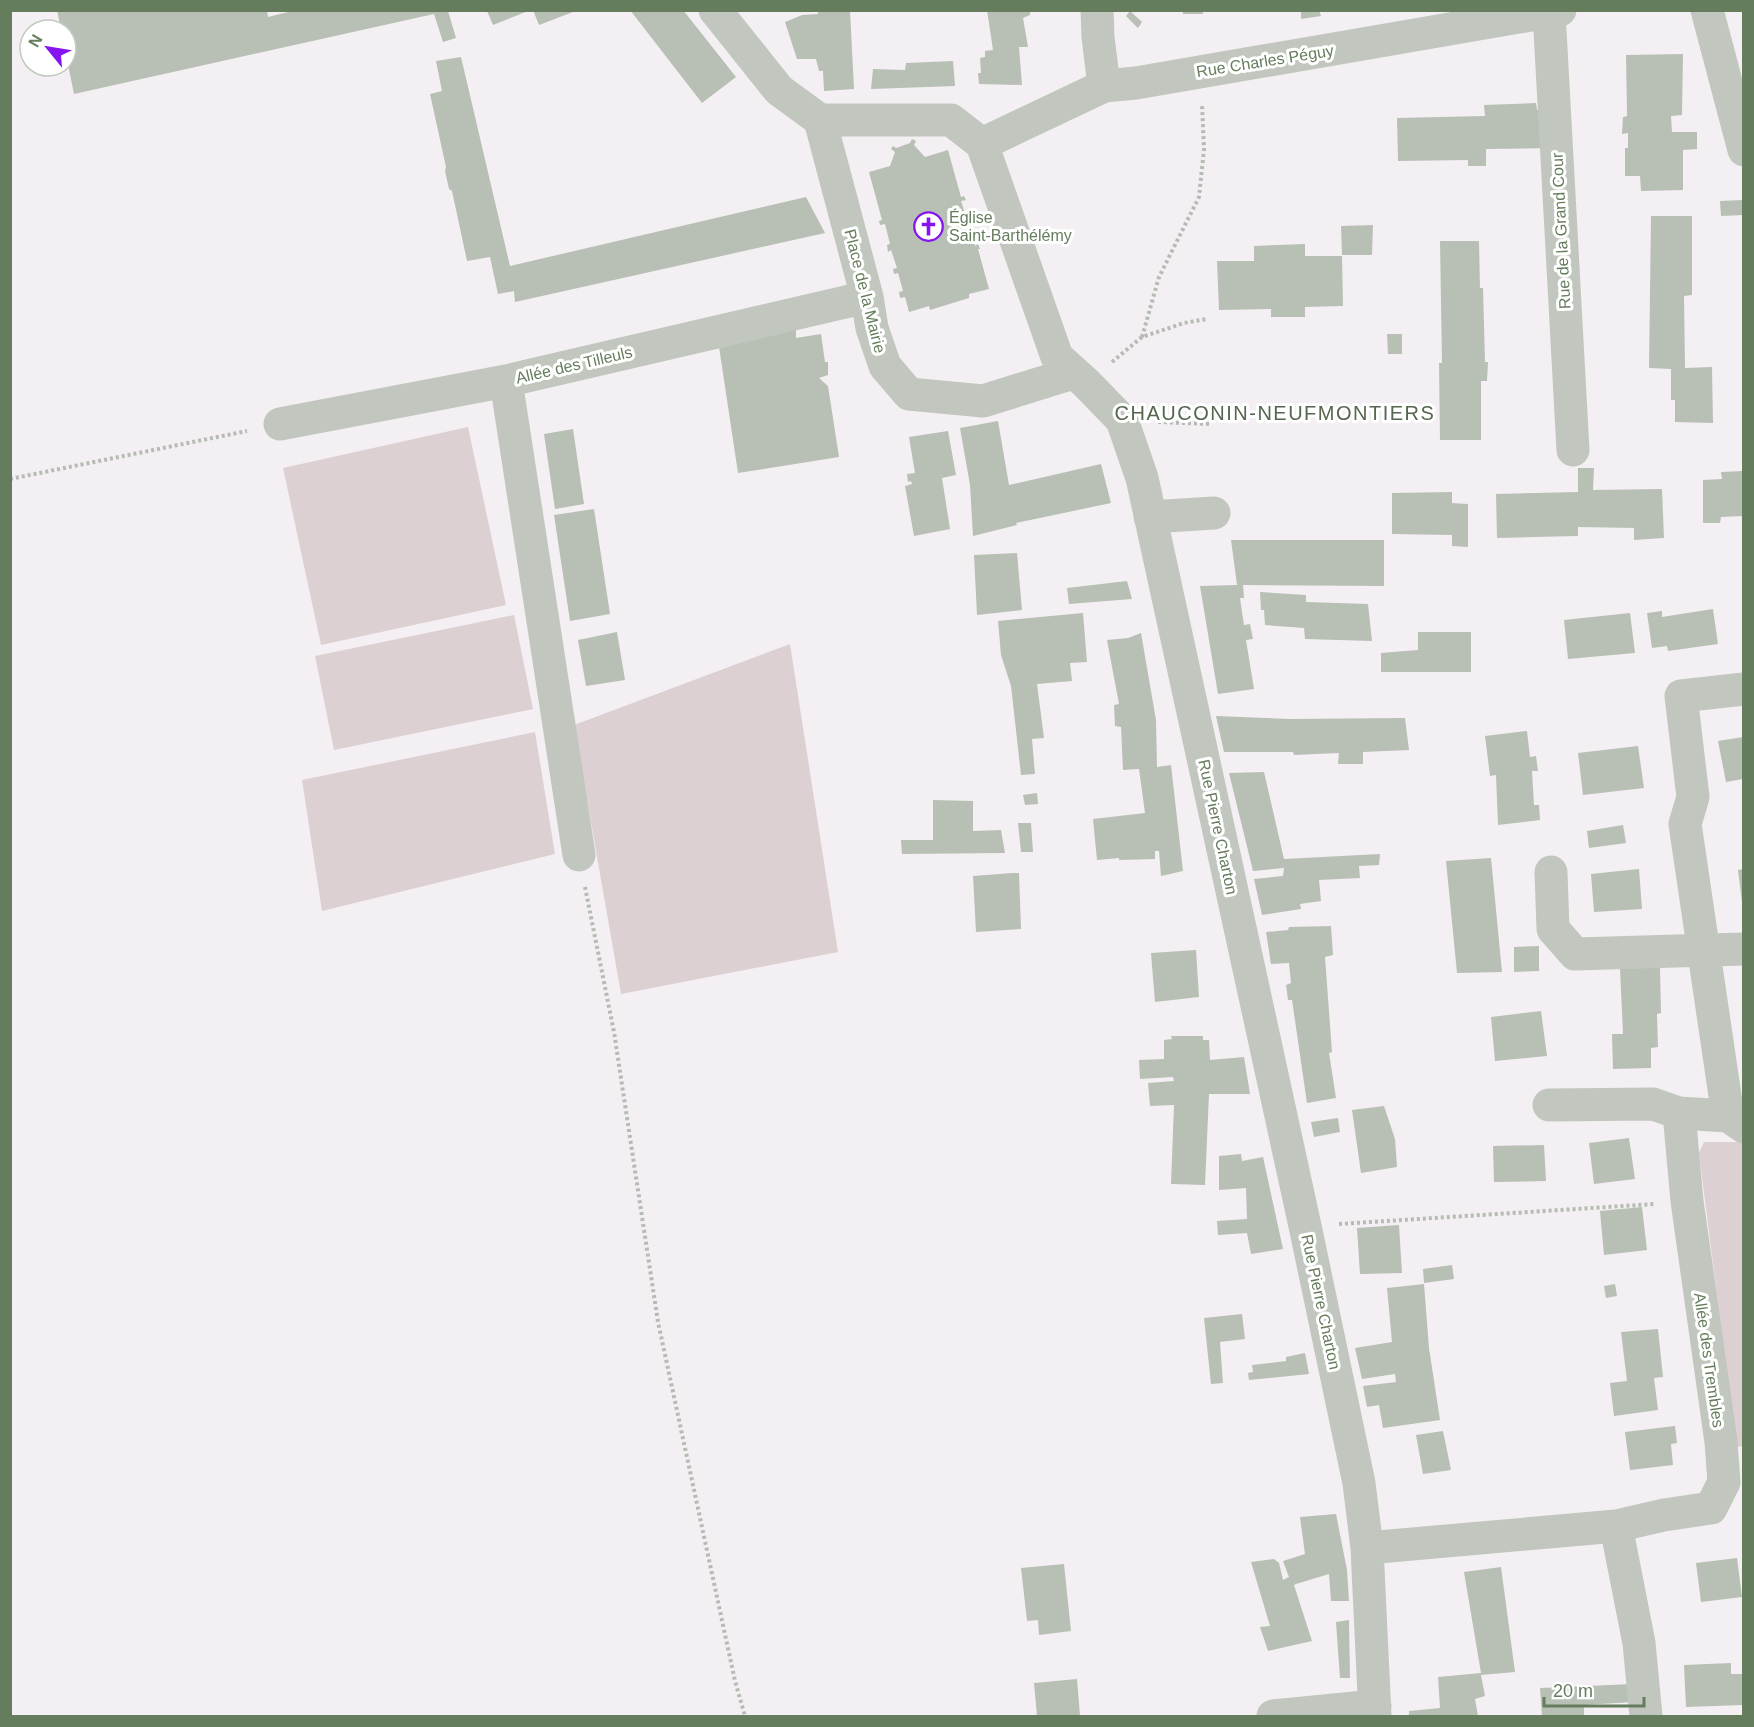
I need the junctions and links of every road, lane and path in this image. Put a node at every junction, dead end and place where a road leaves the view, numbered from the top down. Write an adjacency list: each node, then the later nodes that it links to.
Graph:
1 (715, 10): 8 (street)
2 (1097, 10): 7 (street)
3 (1707, 10): 10 (street)
4 (1554, 11): 5 (street, Rue Charles Péguy); 19 (street, Rue de la Grand Cour)
5 (1458, 20): 6 (street, Rue Charles Péguy)
6 (1201, 71): 7 (street, Rue Charles Péguy); 13 (path)
7 (1104, 86): 9 (street, Rue Charles Péguy)
8 (820, 120): 9 (street); 11 (street, Place de la Mairie)
9 (982, 144): 14 (street, Rue Pierre Charton)
10 (1743, 150)
11 (867, 297): 14 (street, Place de la Mairie); 15 (street, Allée des Tilleuls)
12 (1207, 319): 13 (path)
13 (1142, 337): 14 (path)
14 (1079, 378): 16 (street, Rue Pierre Charton)
15 (506, 381): 17 (street, Allée des Tilleuls); 24 (street)
16 (1122, 420): 18 (path); 22 (street, Rue Pierre Charton)
17 (280, 424): 20 (path)
18 (1211, 424)
19 (1573, 450)
20 (10, 478)
21 (1214, 513): 22 (street)
22 (1150, 517): 32 (street, Rue Pierre Charton)
23 (1743, 689): 27 (street)
24 (579, 855): 36 (path)
25 (1551, 872): 27 (street)
26 (1743, 949): 27 (street)
27 (1705, 950): 30 (street)
28 (1549, 1105): 29 (street)
29 (1679, 1113): 30 (street); 31 (street, Allée des Trembles)
30 (1736, 1121)
31 (1687, 1202): 32 (path); 33 (street, Allée des Trembles)
32 (1305, 1226): 34 (street, Rue Pierre Charton)
33 (1616, 1526): 34 (street, Allée des Trembles); 38 (street)
34 (1367, 1548): 35 (street, Rue Pierre Charton)
35 (1375, 1711): 37 (street)
36 (745, 1716)
37 (1273, 1716)
38 (1646, 1716)

